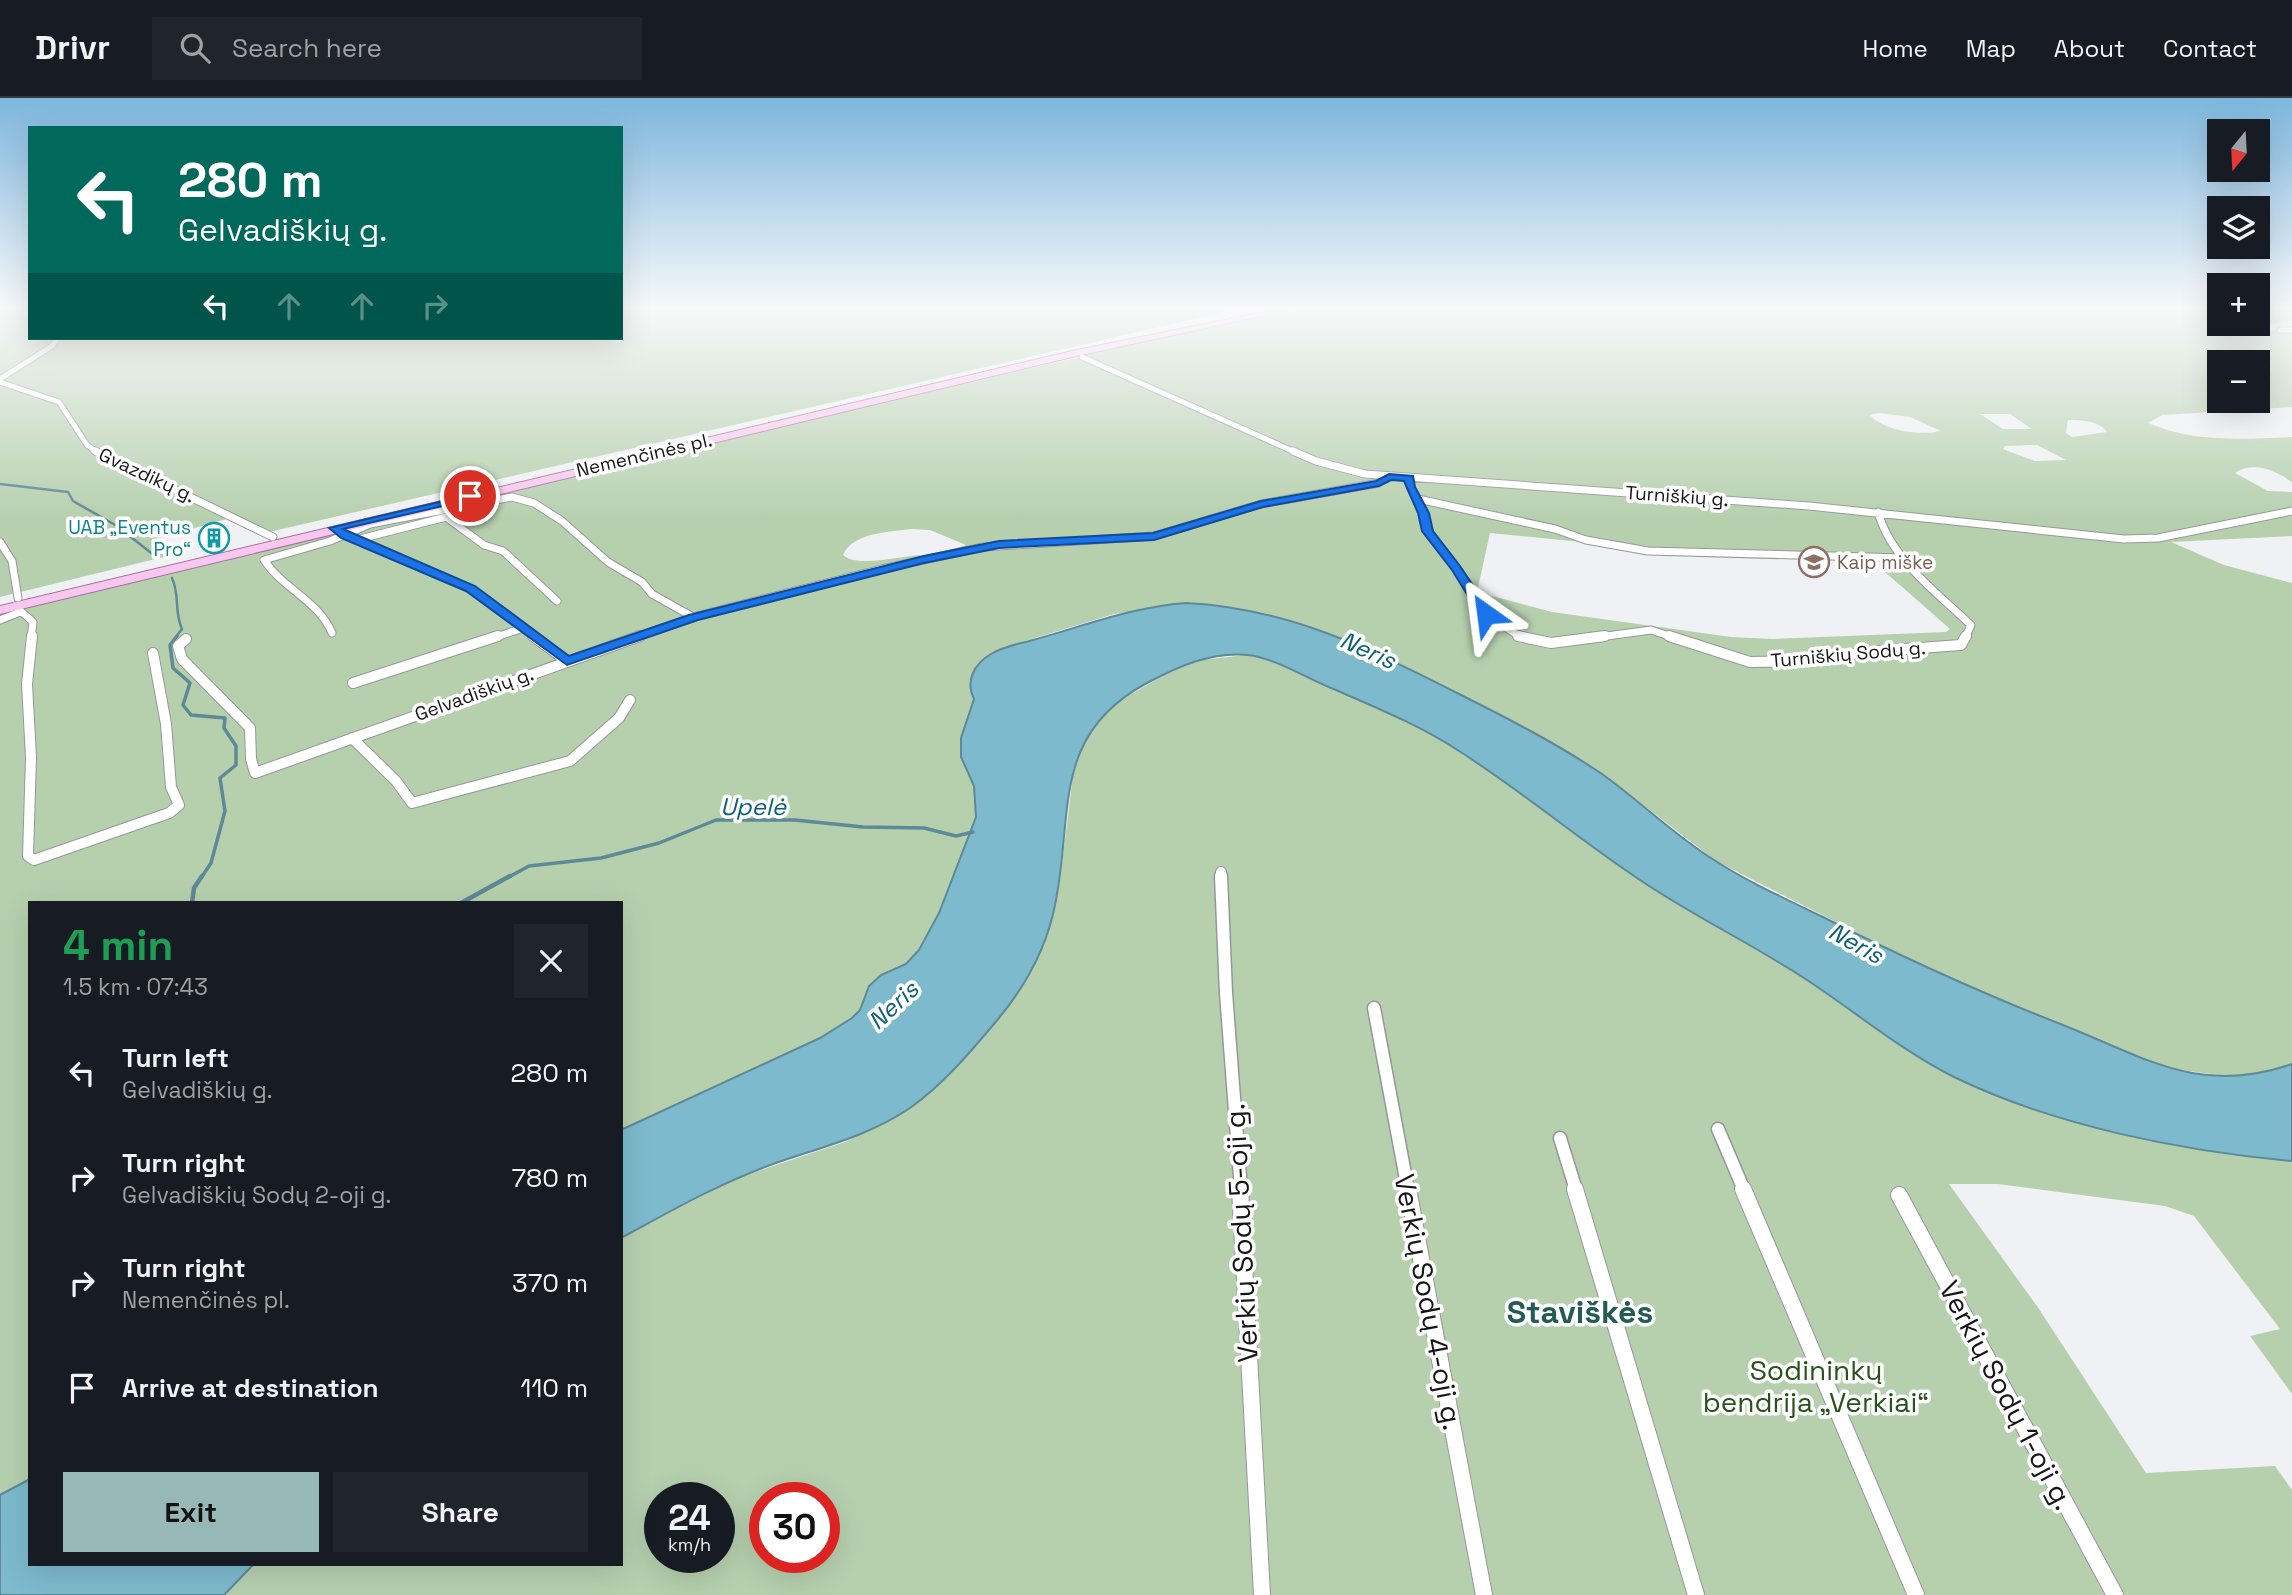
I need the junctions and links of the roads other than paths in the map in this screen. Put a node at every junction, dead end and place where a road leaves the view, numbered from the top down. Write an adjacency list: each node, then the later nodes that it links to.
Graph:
1 (956, 379): 11 (main road, Nemenčinės pl.)
2 (957, 379): 10 (main road, Nemenčinės pl.)
3 (1138, 379): 5 (street, Turniškių g.)
4 (0, 381): 11 (street, Gvazdikų g.)
5 (1389, 477): 6 (street, Turniškių g.); 19 (street, Gelvadiškių g.)
6 (1409, 479): 7 (street, Turniškių Sodų g.); 9 (street, Turniškių g.)
7 (1418, 499): 14 (street); 14 (street, Turniškių Sodų g.)
8 (2292, 511): 9 (street, Turniškių g.)
9 (1878, 512): 14 (street, Turniškių Sodų g.)
10 (340, 532): 12 (street); 17 (main road, Nemenčinės pl.); 19 (street); 22 (street)
11 (273, 537): 17 (main road, Nemenčinės pl.)
12 (356, 540): 15 (street); 21 (street)
13 (0, 542): 17 (street)
14 (1903, 558)
15 (557, 601)
16 (0, 602): 17 (main road, Nemenčinės pl.)
17 (18, 605): 18 (main road, Nemenčinės pl.); 20 (street); 24 (street)
18 (0, 610)
19 (693, 617): 25 (street, Gelvadiškių g.)
20 (0, 621)
21 (523, 628): 25 (street); 26 (street)
22 (332, 633)
23 (186, 639): 28 (street, Gelvadiškių g.)
24 (153, 653)
25 (567, 661): 28 (street, Gelvadiškių g.)
26 (353, 683)
27 (630, 700): 28 (street)
28 (352, 738)
29 (1221, 872): 34 (street, Verkių Sodų 5-oji g.)
30 (1374, 1008): 35 (street, Verkių Sodų 4-oji g.)
31 (1718, 1129): 37 (street)
32 (1560, 1138): 36 (street)
33 (1899, 1195): 38 (street, Verkių Sodų 1-oji g.)
34 (1262, 1595)
35 (1484, 1595)
36 (1696, 1595)
37 (1916, 1595)
38 (2115, 1595)

